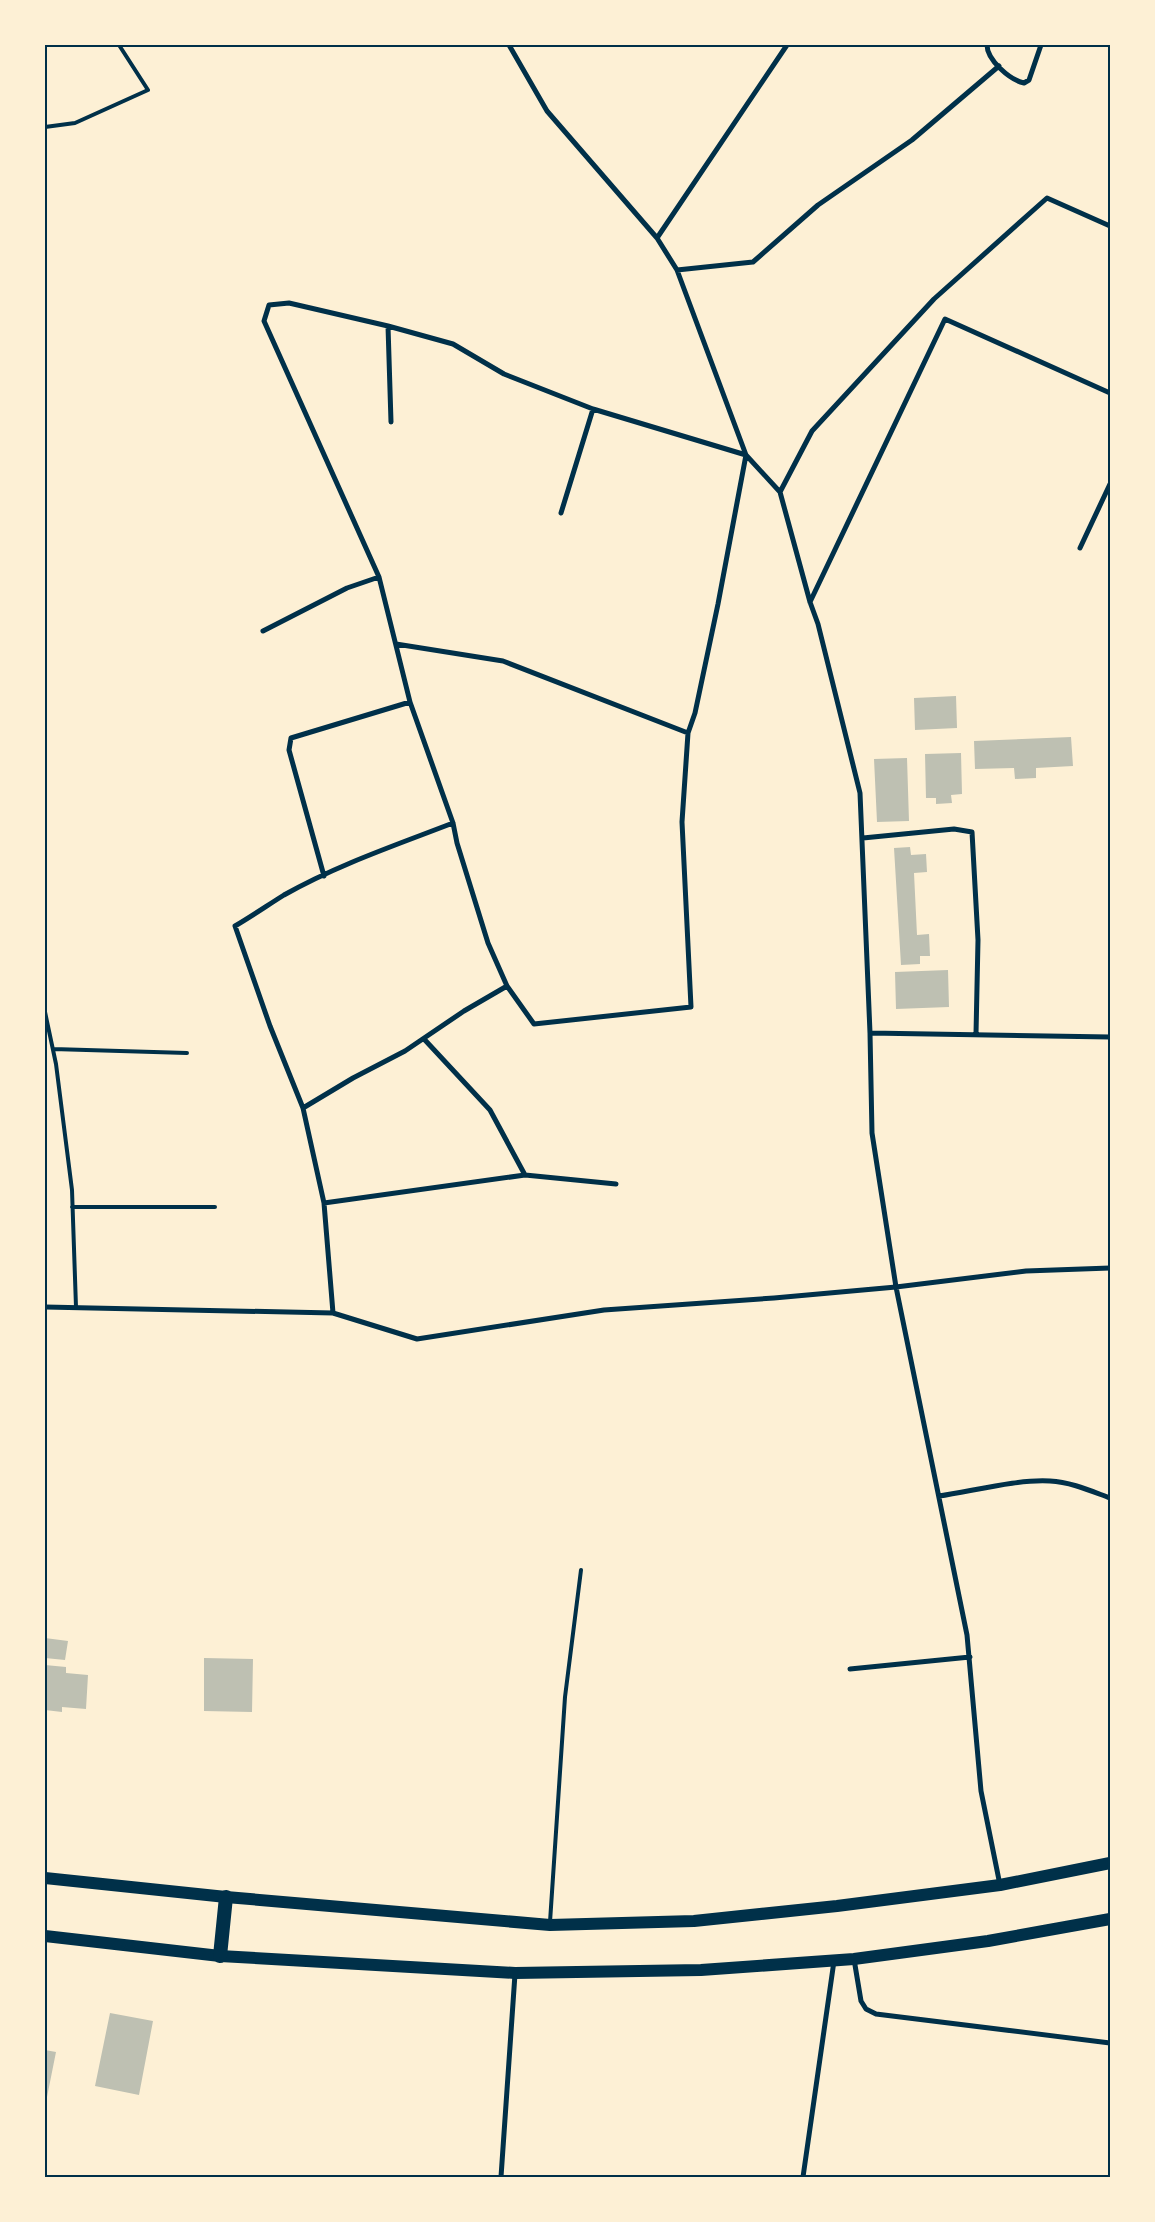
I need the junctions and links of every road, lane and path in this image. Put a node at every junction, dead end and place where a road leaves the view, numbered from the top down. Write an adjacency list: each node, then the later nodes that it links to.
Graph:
1 (119, 45): 7 (lane)
2 (510, 45): 9 (street)
3 (787, 45): 9 (street)
4 (987, 45): 6 (street)
5 (1041, 45): 6 (street)
6 (999, 66): 10 (street)
7 (45, 127)
8 (1110, 226): 17 (street)
9 (657, 238): 10 (street)
10 (677, 270): 15 (street)
11 (388, 326): 13 (street); 14 (street); 20 (street)
12 (1110, 393): 21 (street)
13 (593, 409): 15 (street); 18 (street)
14 (391, 422)
15 (746, 455): 17 (street); 25 (street)
16 (1110, 484): 19 (street)
17 (780, 492): 21 (street)
18 (561, 513)
19 (1080, 548)
20 (379, 577): 22 (street); 23 (street)
21 (810, 602): 27 (street)
22 (263, 631)
23 (396, 644): 24 (street); 25 (street)
24 (410, 702): 26 (street); 28 (street)
25 (688, 733): 29 (street)
26 (453, 823): 28 (street); 29 (street)
27 (863, 838): 31 (street); 32 (street)
28 (324, 876): 37 (street)
29 (507, 986): 34 (street)
30 (45, 1012): 35 (lane)
31 (870, 1033): 32 (street); 44 (street)
32 (976, 1034): 33 (street)
33 (1110, 1037)
34 (424, 1039): 37 (street); 38 (street)
35 (53, 1049): 36 (lane); 42 (lane)
36 (187, 1053)
37 (303, 1108): 40 (street)
38 (525, 1175): 39 (street); 40 (street)
39 (616, 1184)
40 (324, 1203): 47 (street)
41 (215, 1207): 42 (lane)
42 (72, 1208): 46 (lane)
43 (1110, 1268): 44 (street)
44 (896, 1287): 47 (street); 48 (street)
45 (45, 1307): 46 (street)
46 (76, 1307): 47 (street)
47 (333, 1313)
48 (939, 1496): 49 (street); 51 (street)
49 (1110, 1498)
50 (581, 1570): 58 (lane)
51 (970, 1657): 52 (street); 55 (street)
52 (850, 1669)
53 (1110, 1863): 55 (main road)
54 (45, 1878): 56 (main road)
55 (1000, 1886): 58 (main road)
56 (226, 1897): 58 (main road); 60 (highway)
57 (1110, 1919): 61 (main road)
58 (550, 1925)
59 (45, 1936): 60 (main road)
60 (220, 1956): 63 (main road)
61 (854, 1959): 62 (main road); 64 (street)
62 (834, 1960): 63 (main road); 66 (street)
63 (515, 1973): 65 (street)
64 (1110, 2043)
65 (501, 2177)
66 (803, 2177)

